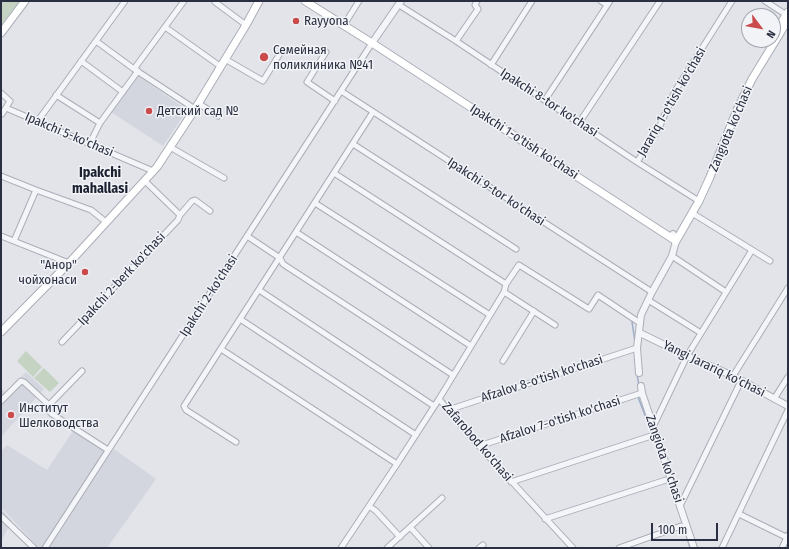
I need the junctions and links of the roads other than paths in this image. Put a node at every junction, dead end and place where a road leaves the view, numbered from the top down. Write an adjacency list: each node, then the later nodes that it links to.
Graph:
1 (25, 1): 22 (main road)
2 (125, 1): 23 (street)
3 (184, 1): 21 (street)
4 (258, 1): 18 (main road)
5 (305, 1): 19 (main road)
6 (312, 1): 19 (main road)
7 (359, 1): 19 (street)
8 (477, 1): 24 (street)
9 (532, 1): 31 (street)
10 (601, 1): 16 (street)
11 (660, 1): 47 (street)
12 (732, 1): 51 (street, Jarariq 1-o'tish ko'chasi)
13 (765, 1): 17 (street)
14 (215, 2): 18 (street)
15 (400, 3): 24 (street, Ipakchi 8-tor ko'chasi); 25 (street)
16 (609, 3): 38 (street)
17 (788, 15): 20 (main road); 58 (main road, Zangiota ko'chasi)
18 (246, 24): 29 (main road)
19 (345, 24): 25 (main road, Ipakchi 1-o'tish ko'chasi)
20 (781, 25)
21 (165, 27): 32 (street); 33 (street)
22 (1, 33)
23 (96, 41): 30 (street); 33 (street)
24 (456, 41): 31 (street, Ipakchi 8-tor ko'chasi)
25 (374, 42): 34 (street, Ipakchi 2-ko'chasi); 67 (main road, Ipakchi 1-o'tish ko'chasi)
26 (766, 48): 58 (main road, Zangiota ko'chasi)
27 (326, 52): 39 (street)
28 (279, 55): 29 (street)
29 (225, 58): 32 (main road)
30 (81, 61): 35 (street); 37 (street)
31 (491, 65): 38 (street, Ipakchi 8-tor ko'chasi)
32 (220, 66): 40 (main road)
33 (136, 70): 35 (street); 40 (street)
34 (342, 91): 39 (street, Ipakchi 2-ko'chasi); 42 (street, Ipakchi 9-tor ko'chasi)
35 (123, 92): 46 (street)
36 (1, 93): 41 (street)
37 (56, 96): 45 (street); 46 (street)
38 (545, 100): 47 (street, Ipakchi 8-tor ko'chasi)
39 (335, 101): 66 (street, Ipakchi 2-ko'chasi)
40 (196, 106): 44 (street); 50 (main road)
41 (6, 108): 43 (street); 45 (street, Ipakchi 5-ko'chasi)
42 (373, 112): 49 (street); 79 (street, Ipakchi 9-tor ko'chasi)
43 (1, 114)
44 (218, 116)
45 (37, 122): 48 (street, Ipakchi 5-ko'chasi)
46 (100, 123): 48 (street)
47 (579, 123): 51 (street, Ipakchi 8-tor ko'chasi)
48 (90, 143): 52 (street, Ipakchi 5-ko'chasi)
49 (353, 144): 53 (street); 69 (street)
50 (170, 147): 52 (main road); 55 (street)
51 (637, 162): 58 (street, Ipakchi 8-tor ko'chasi)
52 (154, 171): 56 (main road)
53 (334, 173): 59 (street); 75 (street)
54 (1, 176): 57 (street)
55 (224, 178)
56 (144, 181): 62 (street); 63 (main road)
57 (36, 190): 63 (street); 68 (street)
58 (697, 200): 61 (main road, Zangiota ko'chasi); 67 (main road, Zangiota ko'chasi)
59 (315, 203): 64 (street); 83 (street)
60 (210, 211): 62 (street, Ipakchi 2-berk ko'chasi)
61 (692, 213): 67 (main road, Zangiota ko'chasi); 70 (street)
62 (180, 215): 90 (street, Ipakchi 2-berk ko'chasi)
63 (106, 222): 74 (main road)
64 (296, 232): 72 (street); 91 (street)
65 (1, 236): 68 (street)
66 (247, 236): 72 (street); 117 (street, Ipakchi 2-ko'chasi)
67 (674, 237): 71 (street, Zangiota ko'chasi)
68 (14, 241): 74 (street)
69 (516, 249)
70 (752, 250): 73 (street); 80 (street)
71 (672, 256): 79 (street, Zangiota ko'chasi); 80 (street)
72 (280, 258): 77 (street); 98 (street)
73 (770, 261)
74 (69, 263): 87 (main road)
75 (506, 284): 78 (street, Zafarobod ko'chasi); 85 (street, Zafarobod ko'chasi)
76 (788, 288): 99 (street)
77 (259, 290): 84 (street); 108 (street)
78 (504, 292): 82 (street); 83 (street, Zafarobod ko'chasi)
79 (652, 292): 81 (street, Zangiota ko'chasi)
80 (726, 292): 89 (street)
81 (648, 300): 85 (street, Zangiota ko'chasi); 89 (street)
82 (534, 311): 86 (street); 95 (street)
83 (490, 315): 91 (street, Zafarobod ko'chasi)
84 (240, 319): 93 (street); 113 (street)
85 (640, 322): 88 (street, Zangiota ko'chasi)
86 (555, 325)
87 (1, 332)
88 (640, 333): 92 (street, Zangiota ko'chasi); 94 (street, Yangi Jarariq ko'chasi)
89 (701, 333): 94 (street)
90 (62, 342)
91 (471, 346): 98 (street, Zafarobod ko'chasi)
92 (637, 348): 97 (street, Zangiota ko'chasi); 110 (street, Afzalov 8-o'tish ko'chasi)
93 (221, 349): 115 (street); 118 (street)
94 (687, 356): 99 (street, Yangi Jarariq ko'chasi); 112 (street)
95 (503, 361)
96 (82, 371): 107 (street)
97 (639, 373)
98 (453, 375): 104 (street, Zafarobod ko'chasi)
99 (733, 376): 101 (street, Yangi Jarariq ko'chasi)
100 (788, 377): 105 (street)
101 (741, 381): 105 (street, Yangi Jarariq ko'chasi); 123 (street)
102 (641, 386): 103 (street, Zangiota ko'chasi)
103 (642, 393): 112 (street, Zangiota ko'chasi); 116 (street, Afzalov 7-o'tish ko'chasi)
104 (439, 399): 108 (street); 110 (street, Zafarobod ko'chasi)
105 (774, 399): 109 (street, Yangi Jarariq ko'chasi)
106 (1, 401): 107 (street)
107 (49, 405): 117 (street)
108 (434, 406): 113 (street)
109 (788, 406)
110 (448, 410): 116 (street, Zafarobod ko'chasi)
111 (788, 410): 124 (street)
112 (653, 427): 123 (street, Zangiota ko'chasi)
113 (416, 435): 118 (street)
114 (651, 436): 120 (street)
115 (236, 442)
116 (479, 446): 120 (street, Zafarobod ko'chasi)
117 (108, 450): 132 (street, Ipakchi 2-ko'chasi)
118 (397, 464): 122 (street)
119 (666, 480): 126 (street)
120 (511, 482): 126 (street, Zafarobod ko'chasi)
121 (442, 498): 128 (street)
122 (369, 506): 129 (street); 133 (street)
123 (680, 506): 138 (street, Zangiota ko'chasi)
124 (739, 514): 130 (street); 139 (street)
125 (1, 516): 131 (street)
126 (545, 519): 136 (street, Zafarobod ko'chasi)
127 (681, 526): 137 (street)
128 (410, 528): 129 (street); 135 (street)
129 (400, 537): 134 (street)
130 (788, 537): 140 (street)
131 (34, 548)
132 (45, 548)
133 (341, 548)
134 (388, 548)
135 (429, 548)
136 (573, 548)
137 (618, 548)
138 (694, 548)
139 (722, 548)
140 (782, 548)

